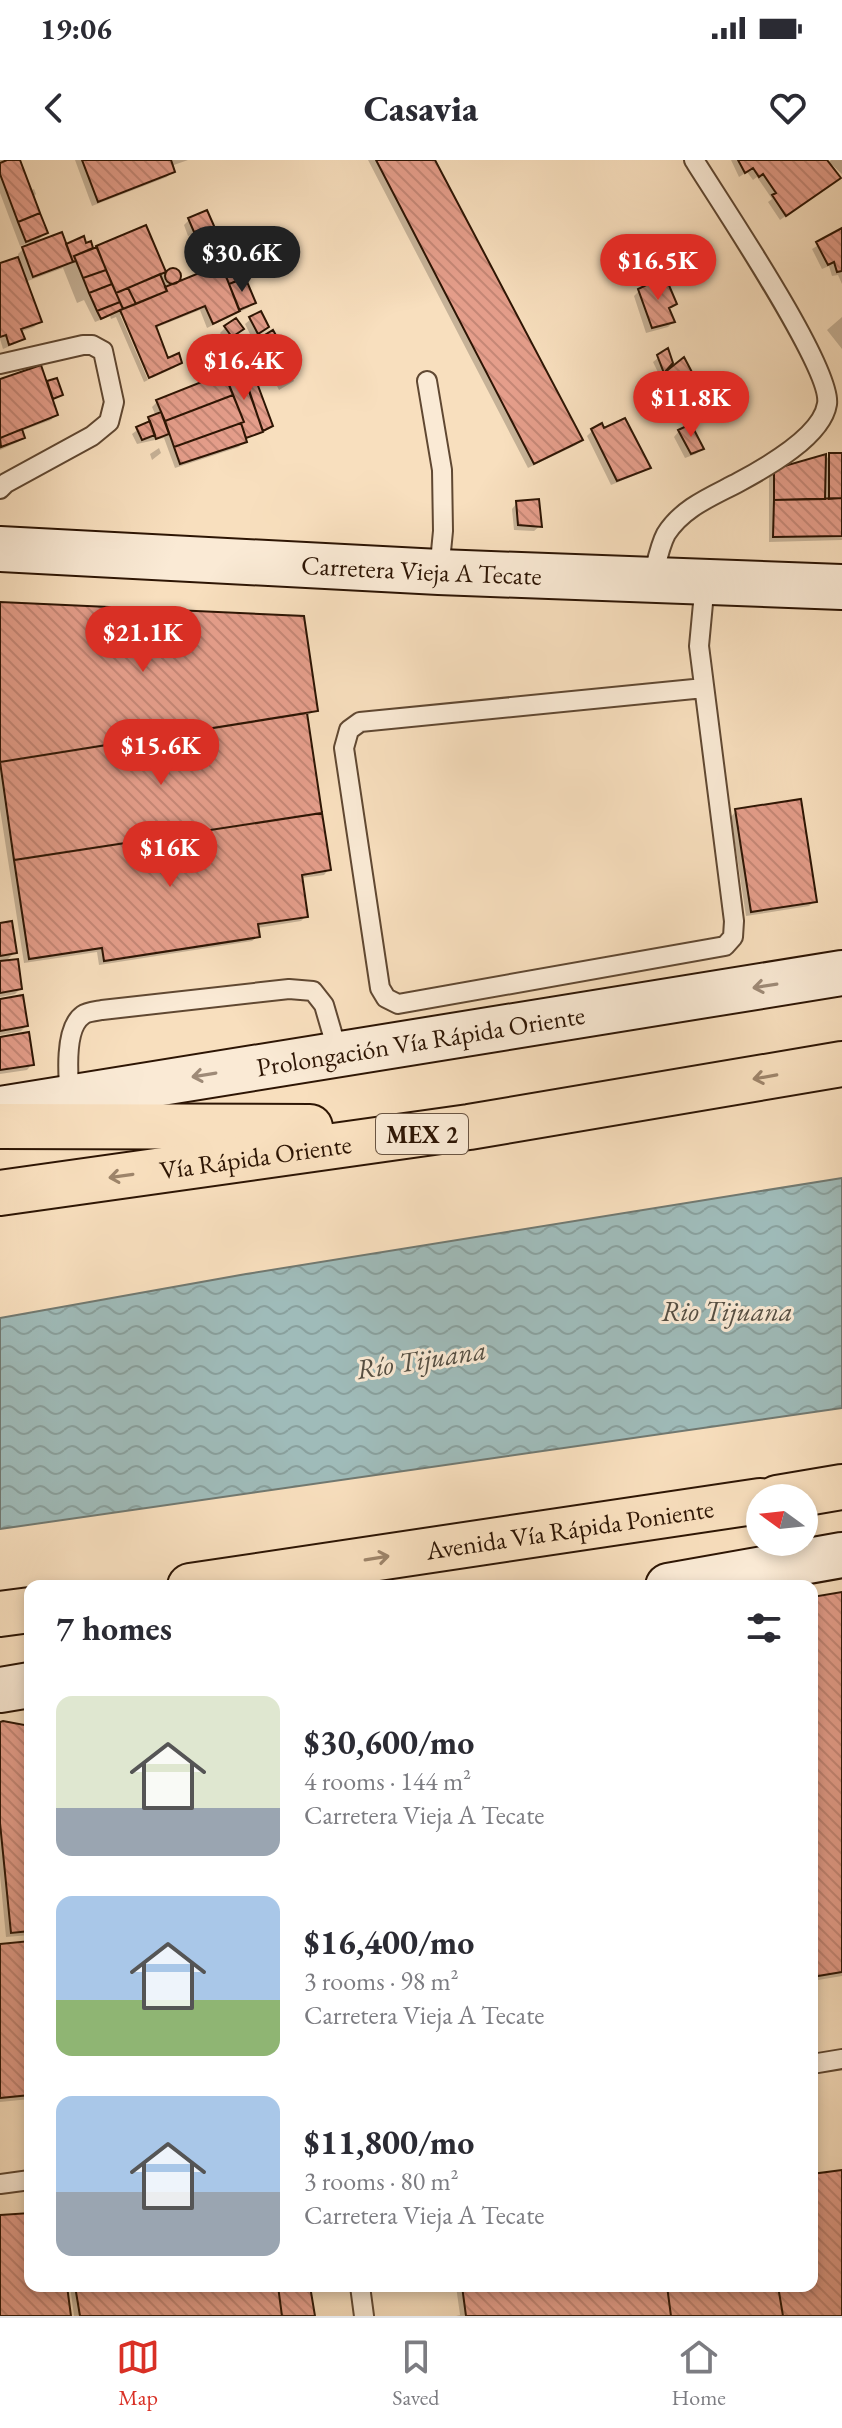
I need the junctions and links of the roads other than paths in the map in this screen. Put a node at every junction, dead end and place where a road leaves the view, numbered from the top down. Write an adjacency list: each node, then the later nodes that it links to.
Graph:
1 (694, 160): 7 (lane)
2 (0, 364): 4 (lane)
3 (427, 381): 6 (lane)
4 (0, 489)
5 (0, 549): 6 (main road, Carretera Vieja A Tecate)
6 (439, 572): 7 (main road, Carretera Vieja A Tecate)
7 (652, 581): 8 (main road, Carretera Vieja A Tecate)
8 (705, 582): 9 (main road, Carretera Vieja A Tecate); 10 (lane)
9 (842, 587)
10 (704, 688): 10 (lane)
11 (842, 973): 12 (main road, Prolongación Vía Rápida Oriente, one-way to 12)
12 (338, 1053): 14 (main road, Prolongación Vía Rápida Oriente, one-way to 14); 14 (lane)
13 (842, 1064): 17 (highway, Vía Rápida Oriente / MEX 2, one-way to 17)
14 (70, 1098): 15 (main road, Prolongación Vía Rápida Oriente)
15 (0, 1109)
16 (0, 1126): 17 (highway)
17 (469, 1127): 18 (highway, Vía Rápida Oriente / MEX 2, one-way to 18)
18 (0, 1193)
19 (842, 1487): 20 (highway, Avenida Vía Rápida Poniente)
20 (818, 1492)
21 (746, 1505): 25 (highway, Avenida Vía Rápida Poniente, one-way to 21)
22 (818, 1509): 23 (highway)
23 (842, 1513)
24 (842, 1555): 26 (main road)
25 (231, 1580)
26 (702, 1580)
27 (24, 1611): 28 (highway)
28 (0, 1614)
29 (842, 2059): 30 (lane)
30 (818, 2063)
31 (24, 2181): 32 (lane)
32 (0, 2184)
33 (361, 2292): 34 (lane)
34 (364, 2316)

